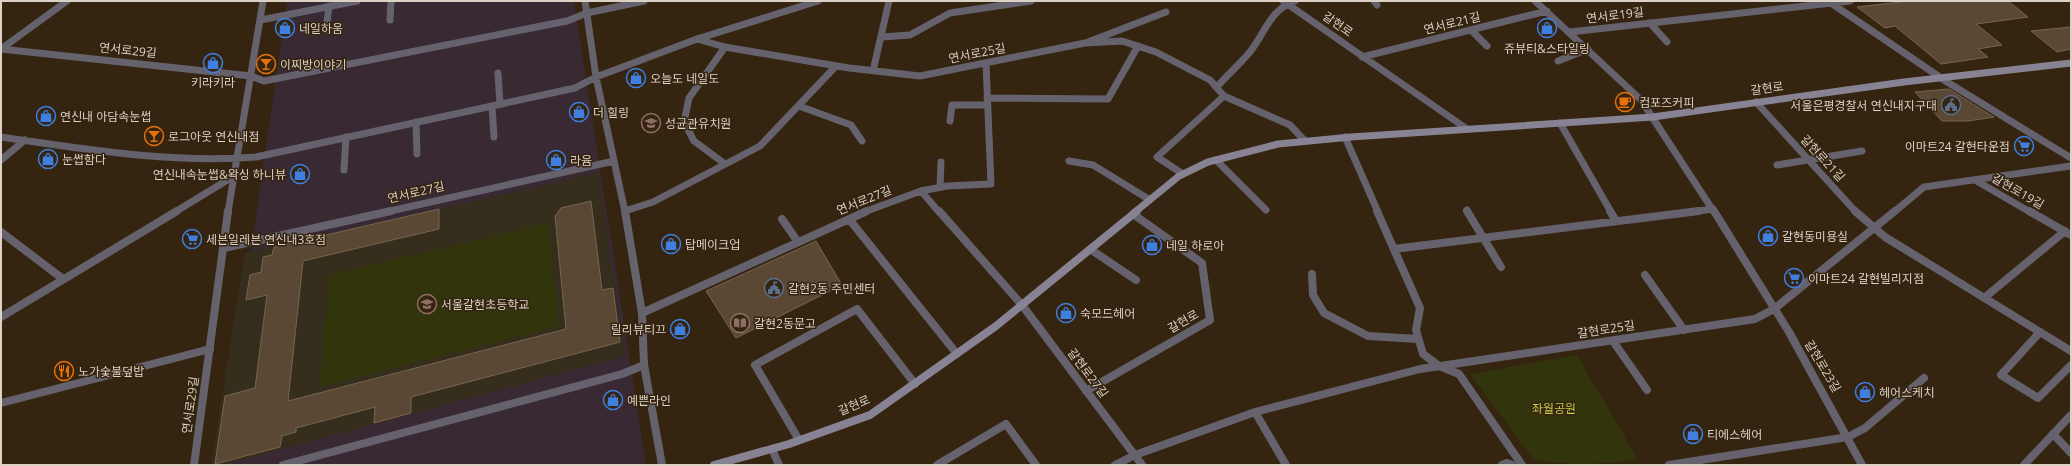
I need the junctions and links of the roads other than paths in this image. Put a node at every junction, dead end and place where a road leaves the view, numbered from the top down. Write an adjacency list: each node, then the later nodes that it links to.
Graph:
1 (68, 1): 32 (street)
2 (263, 1): 19 (street, 연서로29길)
3 (357, 1): 15 (street)
4 (391, 1): 20 (street)
5 (585, 1): 16 (street)
6 (644, 1): 16 (street)
7 (818, 1): 26 (street)
8 (889, 1): 25 (street)
9 (1031, 1): 25 (street)
10 (1295, 1): 13 (street)
11 (1535, 1): 18 (street)
12 (1850, 1): 14 (street, 연서로19길)
13 (1284, 2): 34 (street, 갈현로); 44 (street)
14 (1829, 2): 21 (street, 연서로19길); 43 (street)
15 (329, 6): 19 (street); 22 (street)
16 (587, 12): 41 (street); 42 (street)
17 (1166, 12): 28 (street)
18 (1547, 12): 23 (street, 연서로21길); 24 (street)
19 (261, 20): 41 (street, 연서로29길)
20 (390, 20)
21 (1650, 23): 24 (street, 연서로19길); 27 (street)
22 (326, 30)
23 (1471, 30): 30 (street); 34 (street, 연서로21길)
24 (1570, 32): 33 (street)
25 (882, 37): 39 (street)
26 (697, 39): 31 (street, 연서로25길); 42 (street)
27 (1667, 42)
28 (1085, 43): 29 (street); 36 (street, 연서로25길)
29 (1138, 46): 44 (street); 46 (street)
30 (1487, 46)
31 (725, 47): 38 (street, 연서로25길); 72 (street)
32 (1, 49): 41 (street, 연서로29길)
33 (1588, 49): 35 (street); 50 (street)
34 (1362, 57): 54 (street, 갈현로)
35 (1558, 61)
36 (986, 63): 39 (street, 연서로25길); 46 (street, 연서로27길)
37 (2071, 64): 43 (main road, 갈현로)
38 (836, 66): 39 (street, 연서로25길); 49 (street)
39 (873, 71)
40 (498, 73): 48 (street)
41 (251, 76): 65 (street, 연서로29길)
42 (596, 77): 48 (street); 68 (street)
43 (1944, 78): 47 (main road, 갈현로); 64 (street)
44 (1217, 87): 45 (street)
45 (1224, 96): 61 (street); 76 (street)
46 (987, 102): 52 (street); 79 (street, 연서로27길)
47 (1756, 102): 50 (main road, 갈현로); 70 (street, 갈현로21길)
48 (496, 105): 51 (street); 56 (street)
49 (799, 106): 60 (street); 72 (street)
50 (1653, 116): 53 (main road, 갈현로); 82 (street, 갈현로23길)
51 (416, 122): 58 (street); 63 (street)
52 (950, 122)
53 (1560, 123): 54 (main road, 갈현로); 89 (street)
54 (1466, 129): 57 (main road, 갈현로)
55 (1, 137): 59 (street)
56 (494, 137)
57 (1345, 137): 61 (main road, 갈현로); 97 (street)
58 (346, 138): 65 (street); 75 (street)
59 (24, 140): 65 (street); 66 (street)
60 (862, 141)
61 (1305, 141): 67 (main road, 갈현로)
62 (1862, 152): 70 (street)
63 (417, 154)
64 (2071, 158)
65 (237, 159): 77 (street, 연서로29길)
66 (1, 160)
67 (1216, 160): 76 (main road, 갈현로); 83 (street)
68 (614, 161): 85 (street); 95 (street, 연서로27길)
69 (1069, 161): 81 (street)
70 (1809, 161): 73 (street); 90 (street, 갈현로21길)
71 (941, 162): 79 (street)
72 (725, 164): 85 (street)
73 (1777, 165)
74 (2071, 166): 78 (street, 갈현로19길)
75 (344, 170)
76 (1183, 174): 81 (main road, 갈현로)
77 (234, 176): 95 (street, 연서로29길); 101 (street)
78 (1975, 180): 90 (street); 92 (street, 갈현로19길)
79 (940, 187): 80 (street, 연서로27길)
80 (921, 191): 88 (street, 연서로27길); 104 (street)
81 (1150, 200): 86 (main road, 갈현로)
82 (1713, 209): 89 (street); 105 (street, 갈현로23길)
83 (1266, 210)
84 (1467, 210): 93 (street)
85 (625, 211): 106 (street)
86 (1133, 214): 96 (main road, 갈현로); 121 (street, 갈현로)
87 (782, 219): 94 (street)
88 (849, 219): 94 (street, 연서로27길); 114 (street)
89 (1616, 221): 93 (street)
90 (1873, 228): 103 (street, 갈현로21길); 105 (street)
91 (1, 232): 101 (street)
92 (2068, 233): 103 (street)
93 (1484, 238): 97 (street); 98 (street)
94 (798, 242): 106 (street, 연서로27길)
95 (224, 248): 112 (street, 연서로29길)
96 (1090, 249): 102 (street); 104 (main road, 갈현로)
97 (1394, 249): 110 (street)
98 (1501, 267)
99 (1312, 274): 110 (street)
100 (1645, 275): 108 (street)
101 (62, 279): 107 (street)
102 (1136, 280)
103 (1984, 298): 109 (street, 갈현로21길)
104 (1022, 305): 114 (main road, 갈현로); 121 (street, 갈현로27길)
105 (1774, 309): 108 (street, 갈현로25길); 126 (street, 갈현로23길)
106 (642, 314): 115 (street)
107 (1, 318)
108 (1684, 330): 111 (street, 갈현로25길)
109 (2040, 332): 113 (street, 갈현로21길); 116 (street)
110 (1418, 339): 117 (street)
111 (1614, 341): 117 (street, 갈현로25길); 120 (street)
112 (210, 349): 122 (street); 132 (street, 연서로29길)
113 (2071, 351)
114 (957, 354): 119 (main road, 갈현로)
115 (644, 365): 133 (street); 134 (street)
116 (2071, 365)
117 (1439, 366): 123 (street, 갈현로25길); 144 (street)
118 (1924, 378): 126 (street)
119 (915, 384): 127 (main road, 갈현로); 127 (street)
120 (1646, 390)
121 (1086, 391): 130 (street, 갈현로27길)
122 (1, 403)
123 (1255, 412): 130 (street); 141 (street)
124 (2071, 415): 125 (street)
125 (2053, 434): 129 (street); 147 (street)
126 (1848, 437): 131 (street); 146 (street, 갈현로23길)
127 (799, 440): 128 (main road, 갈현로)
128 (772, 449): 135 (main road, 갈현로); 136 (street)
129 (2071, 453)
130 (1135, 455): 139 (street); 140 (street, 갈현로27길)
131 (1717, 461): 145 (street)
132 (194, 465)
133 (283, 465)
134 (662, 465)
135 (714, 465)
136 (779, 465)
137 (937, 465): 138 (street)
138 (1036, 465)
139 (1115, 465)
140 (1142, 465)
141 (1286, 465)
142 (1502, 465): 143 (street)
143 (1512, 465)
144 (1522, 465)
145 (1669, 465)
146 (1862, 465)
147 (2024, 465)

